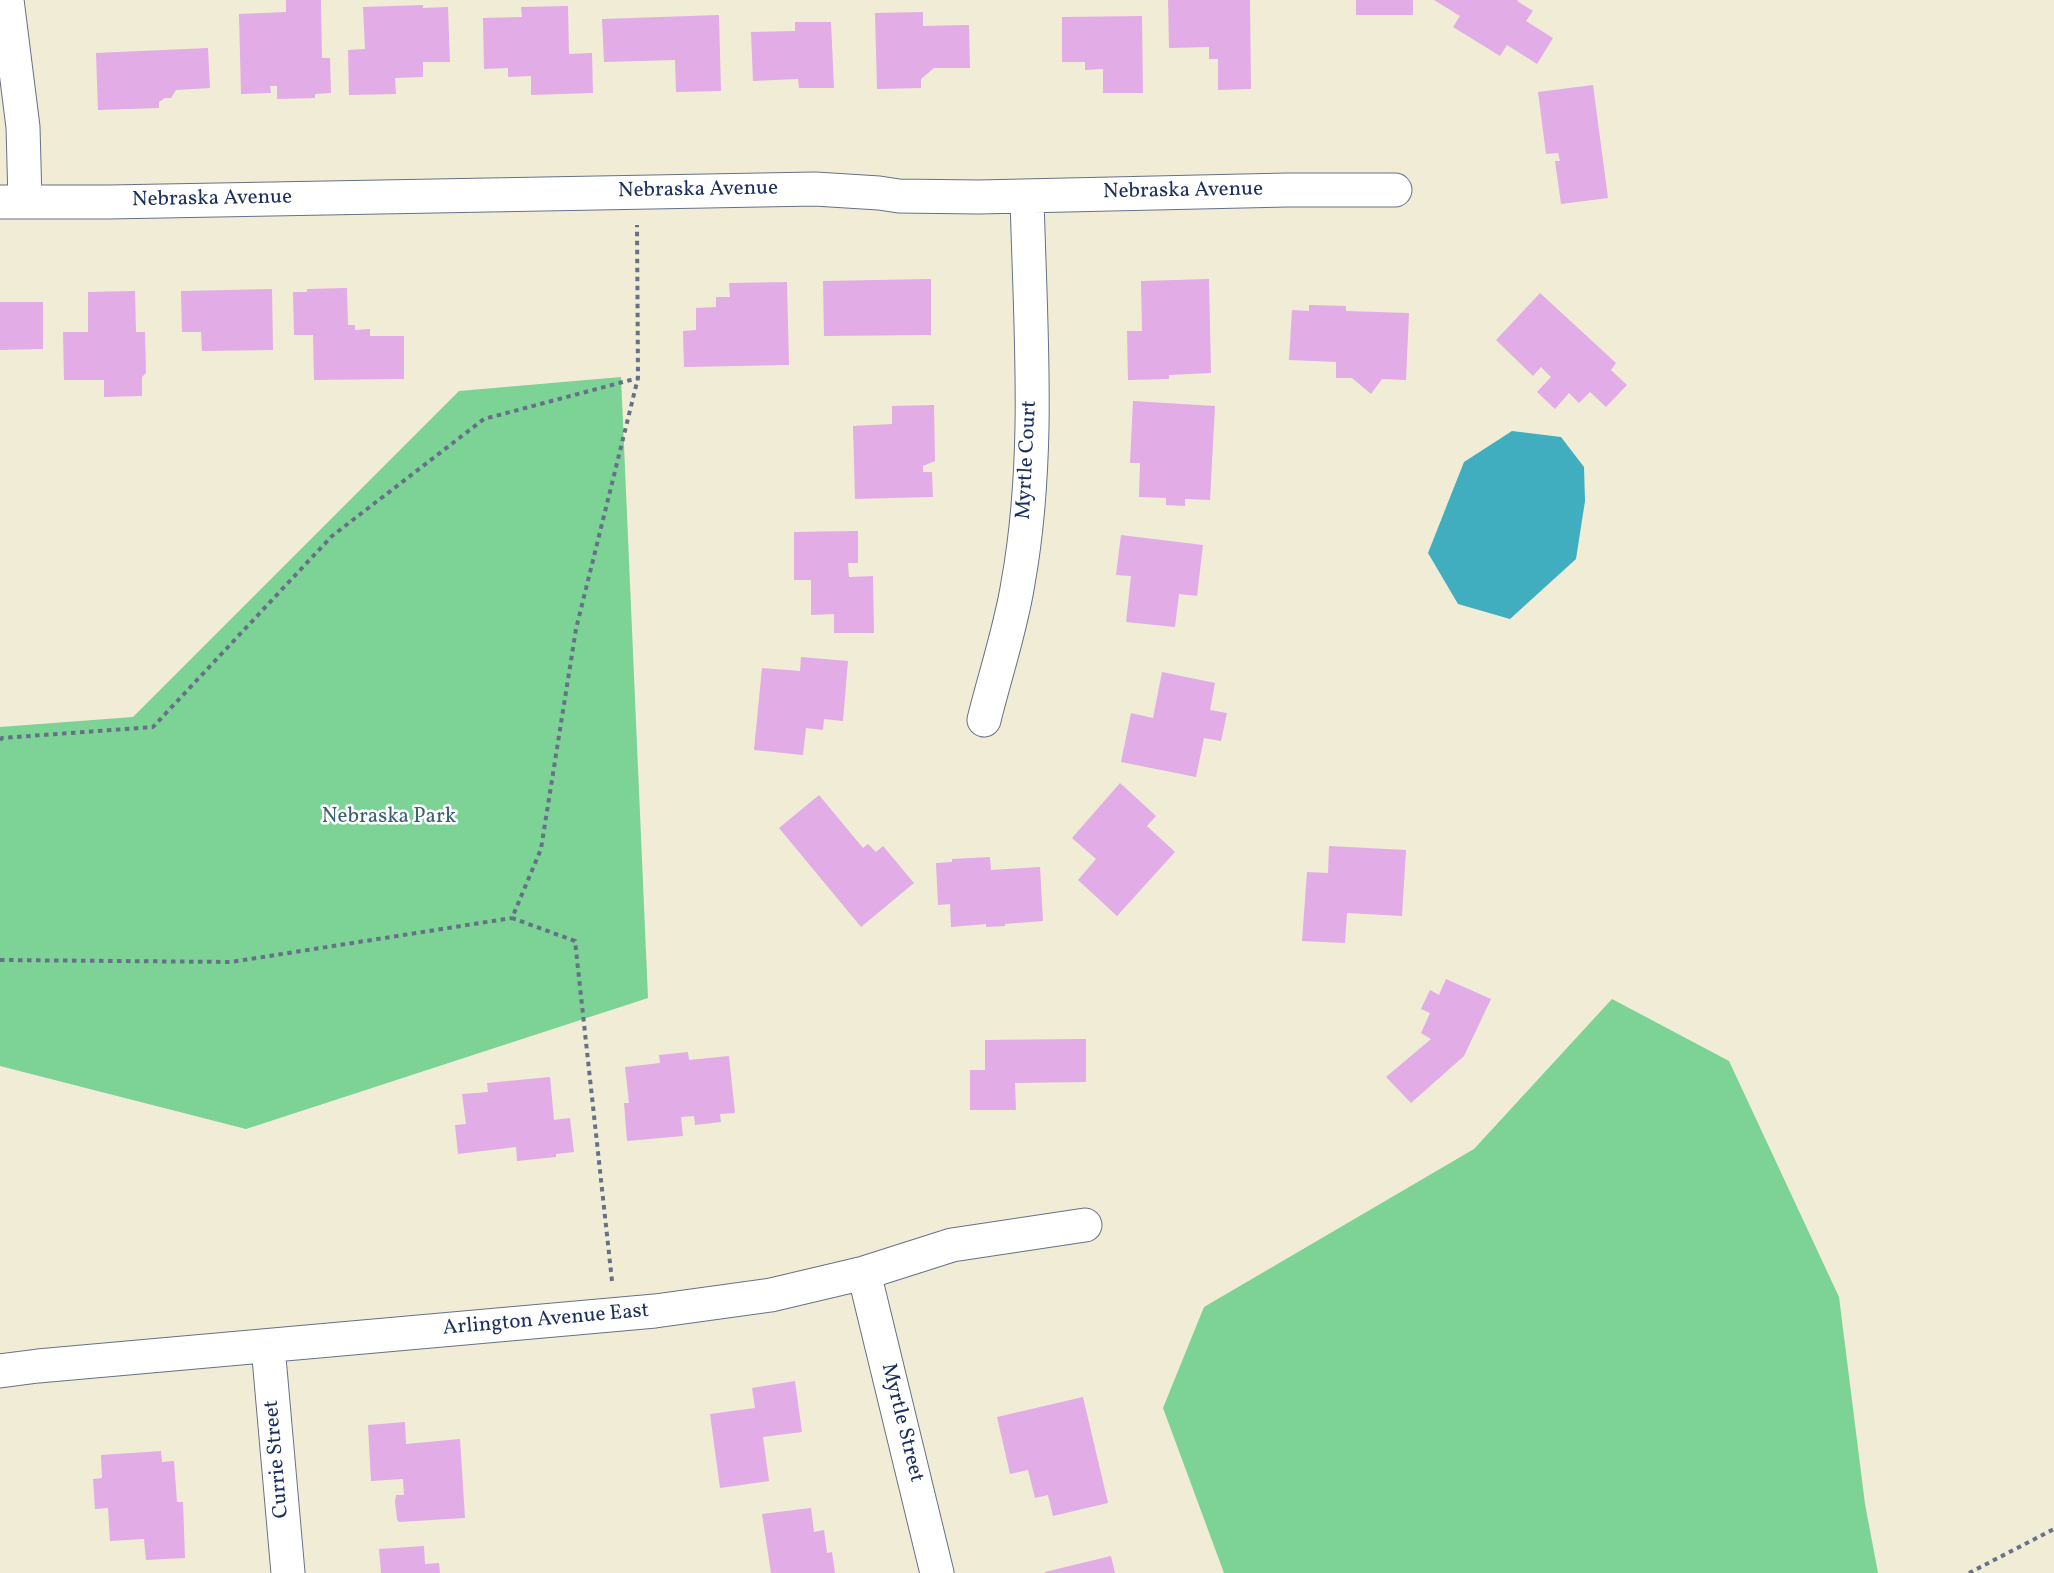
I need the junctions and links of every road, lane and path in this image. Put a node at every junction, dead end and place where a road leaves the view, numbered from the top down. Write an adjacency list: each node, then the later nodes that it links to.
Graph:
1 (7, 0): 5 (street)
2 (1395, 190): 4 (street, Nebraska Avenue)
3 (637, 192): 4 (street, Nebraska Avenue); 5 (street, Nebraska Avenue); 6 (path)
4 (1027, 196): 7 (street, Myrtle Court)
5 (12, 201)
6 (638, 378): 8 (path); 9 (path)
7 (984, 720)
8 (0, 740)
9 (512, 918): 10 (path); 13 (path)
10 (0, 960)
11 (1085, 1225): 12 (street, Arlington Avenue East)
12 (864, 1273): 13 (street, Arlington Avenue East); 18 (street, Myrtle Street)
13 (616, 1314): 14 (street, Arlington Avenue East)
14 (268, 1346): 15 (street, Arlington Avenue East); 17 (street, Currie Street)
15 (0, 1371)
16 (2054, 1529): 19 (path)
17 (288, 1573)
18 (937, 1573)
19 (1969, 1573)

